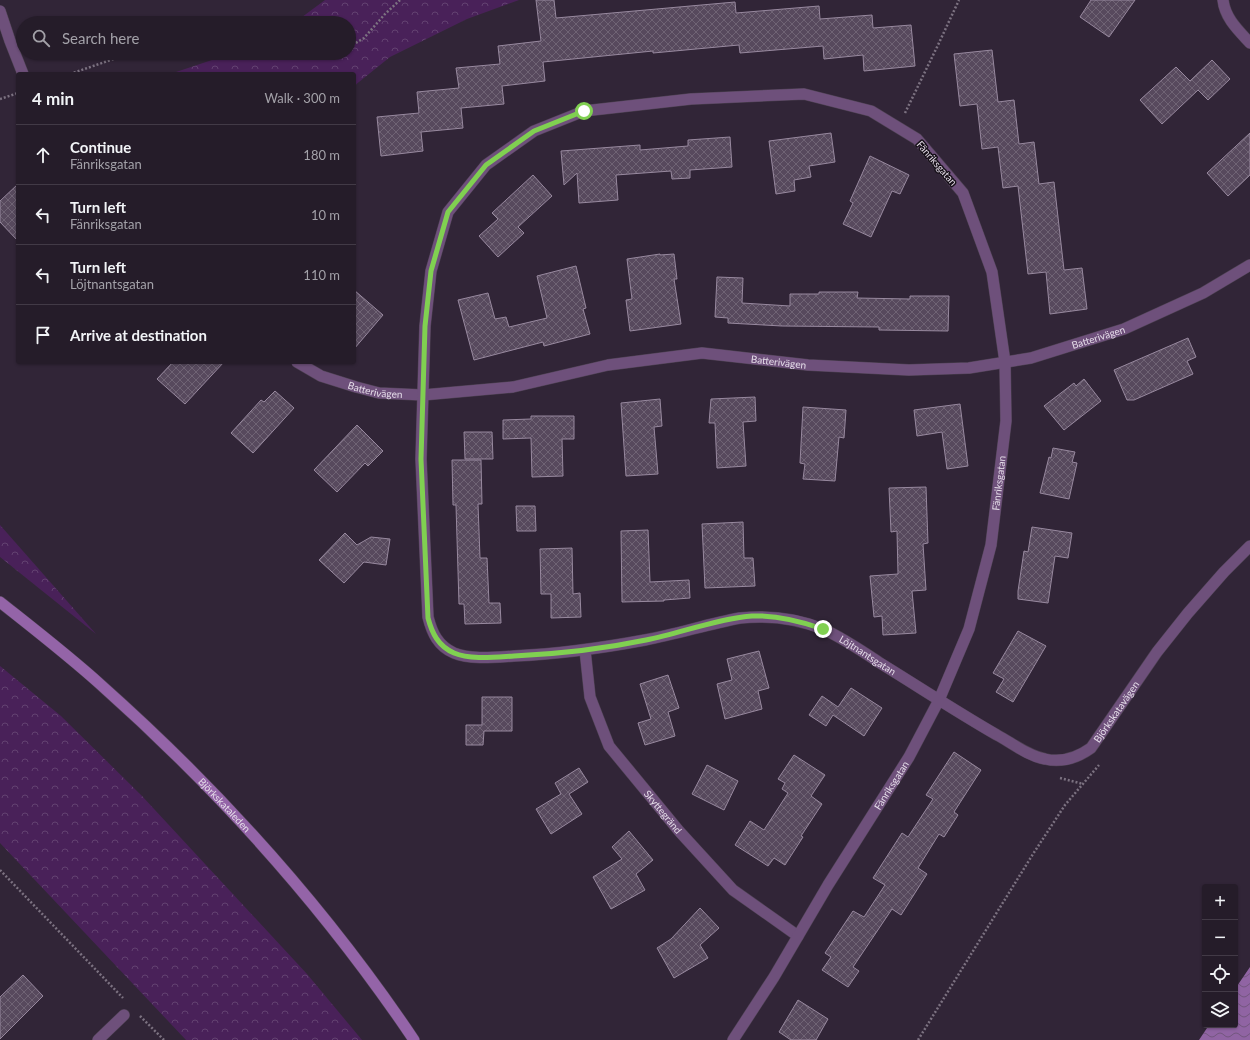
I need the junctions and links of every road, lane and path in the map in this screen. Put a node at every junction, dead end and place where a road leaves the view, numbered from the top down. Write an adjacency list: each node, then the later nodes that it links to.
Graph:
1 (400, 0): 5 (path)
2 (959, 0): 14 (path)
3 (1223, 0): 6 (street)
4 (0, 11): 7 (street)
5 (356, 43)
6 (1250, 43)
7 (16, 57)
8 (17, 60): 10 (street)
9 (111, 60): 11 (path)
10 (22, 72)
11 (76, 72)
12 (16, 94): 13 (path)
13 (0, 99)
14 (898, 128): 16 (street, Fänriksgatan); 18 (street, Fänriksgatan)
15 (1250, 265): 16 (street, Batterivägen)
16 (1005, 362): 18 (street, Batterivägen); 23 (street, Fänriksgatan)
17 (300, 364): 18 (street, Batterivägen)
18 (423, 395): 22 (street, Fänriksgatan)
19 (1250, 546): 23 (street, Björkskatavägen)
20 (0, 602): 32 (main road, Björkskataleden)
21 (584, 650): 22 (street, Löjtnantsgatan); 23 (street, Löjtnantsgatan); 26 (street, Skyttegränd)
22 (459, 655)
23 (939, 700): 26 (street, Fänriksgatan)
24 (1100, 763): 34 (path)
25 (0, 870): 27 (path)
26 (798, 936): 33 (street, Fänriksgatan)
27 (126, 1002)
28 (137, 1013): 31 (path)
29 (124, 1015): 30 (street)
30 (98, 1040)
31 (164, 1040)
32 (414, 1040)
33 (733, 1040)
34 (918, 1040)

